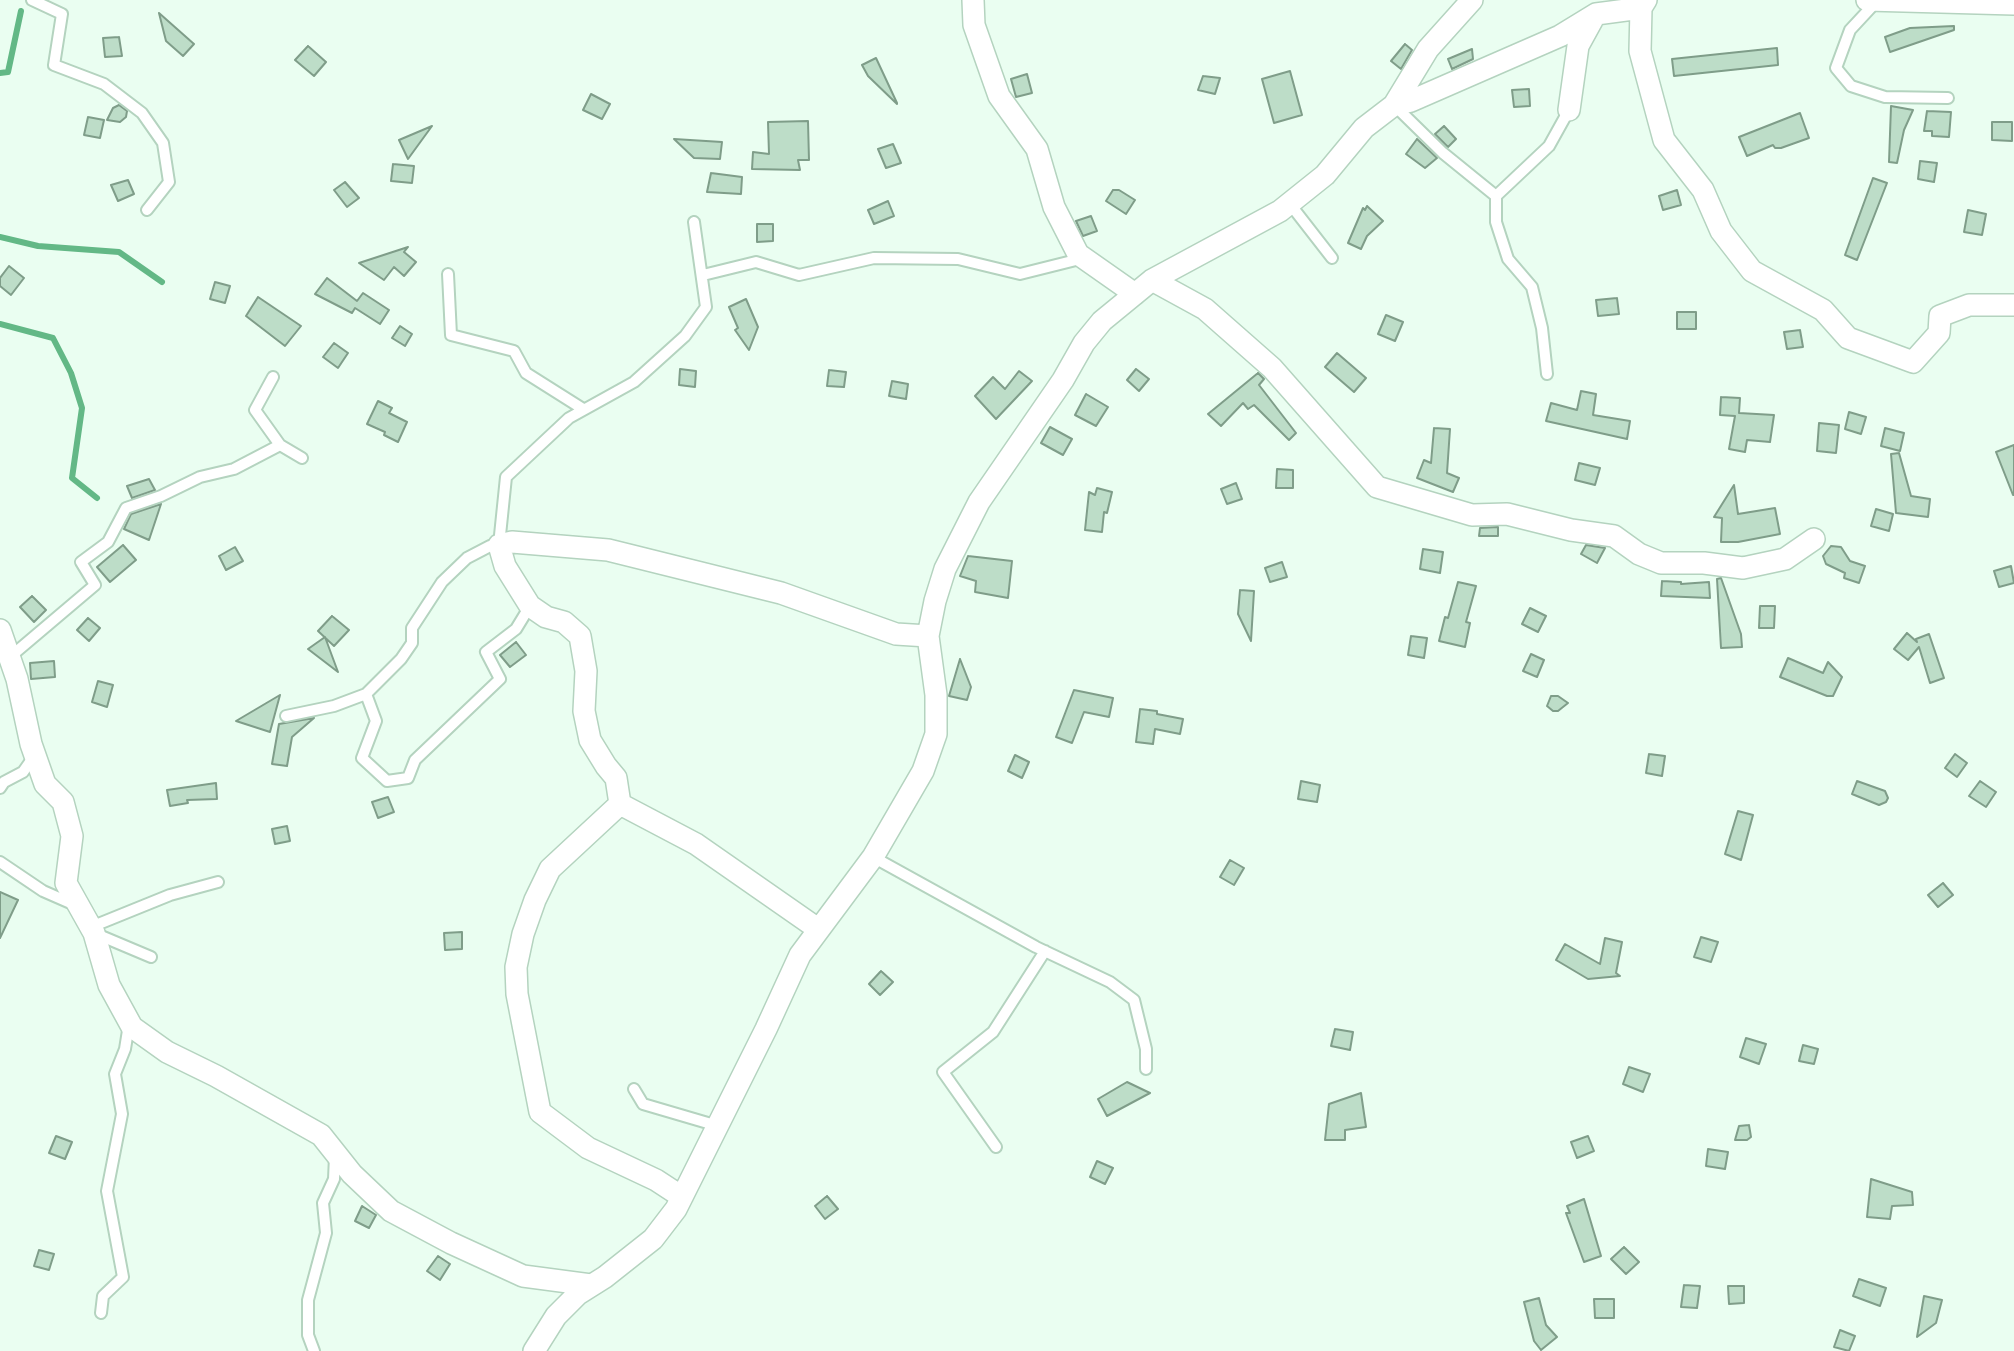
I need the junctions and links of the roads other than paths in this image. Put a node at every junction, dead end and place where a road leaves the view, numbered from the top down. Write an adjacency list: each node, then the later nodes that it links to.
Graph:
1 (32, 0): 14 (lane)
2 (973, 0): 16 (street)
3 (1472, 0): 10 (street)
4 (1867, 0): 5 (street)
5 (1878, 0): 7 (street); 9 (lane)
6 (1643, 4): 8 (street); 21 (street)
7 (2014, 4)
8 (1598, 7): 10 (street); 11 (street)
9 (1948, 98)
10 (1394, 105): 12 (lane); 13 (street)
11 (1569, 110): 12 (lane)
12 (1496, 196): 22 (lane)
13 (1290, 204): 17 (lane); 20 (street)
14 (147, 210)
15 (694, 222): 19 (lane)
16 (1084, 258): 19 (lane); 20 (street)
17 (1332, 258)
18 (448, 274): 24 (lane)
19 (703, 275): 24 (lane)
20 (1143, 287): 27 (street); 31 (street)
21 (2014, 305)
22 (1548, 374)
23 (273, 377): 25 (lane)
24 (583, 409): 28 (lane)
25 (280, 444): 26 (lane); 32 (lane)
26 (302, 458)
27 (1814, 539)
28 (499, 545): 29 (street); 31 (street); 33 (lane)
29 (530, 606): 33 (lane); 37 (street)
30 (0, 630): 32 (street)
31 (928, 636): 38 (street)
32 (10, 657): 35 (street)
33 (366, 694): 34 (lane)
34 (286, 716)
35 (35, 755): 36 (lane); 41 (street)
36 (0, 788)
37 (620, 804): 42 (street); 52 (street)
38 (873, 857): 42 (street); 44 (lane)
39 (0, 862): 41 (lane)
40 (218, 882): 43 (lane)
41 (80, 908): 43 (street)
42 (818, 929): 49 (street)
43 (92, 930): 45 (lane); 46 (street)
44 (1045, 951): 47 (lane); 50 (lane)
45 (151, 957)
46 (129, 1021): 51 (street); 54 (lane)
47 (1146, 1069)
48 (634, 1089): 49 (lane)
49 (718, 1126): 52 (street)
50 (996, 1147)
51 (335, 1153): 53 (street); 55 (lane)
52 (682, 1197): 53 (street)
53 (591, 1285): 56 (street)
54 (101, 1313)
55 (314, 1351)
56 (534, 1351)

